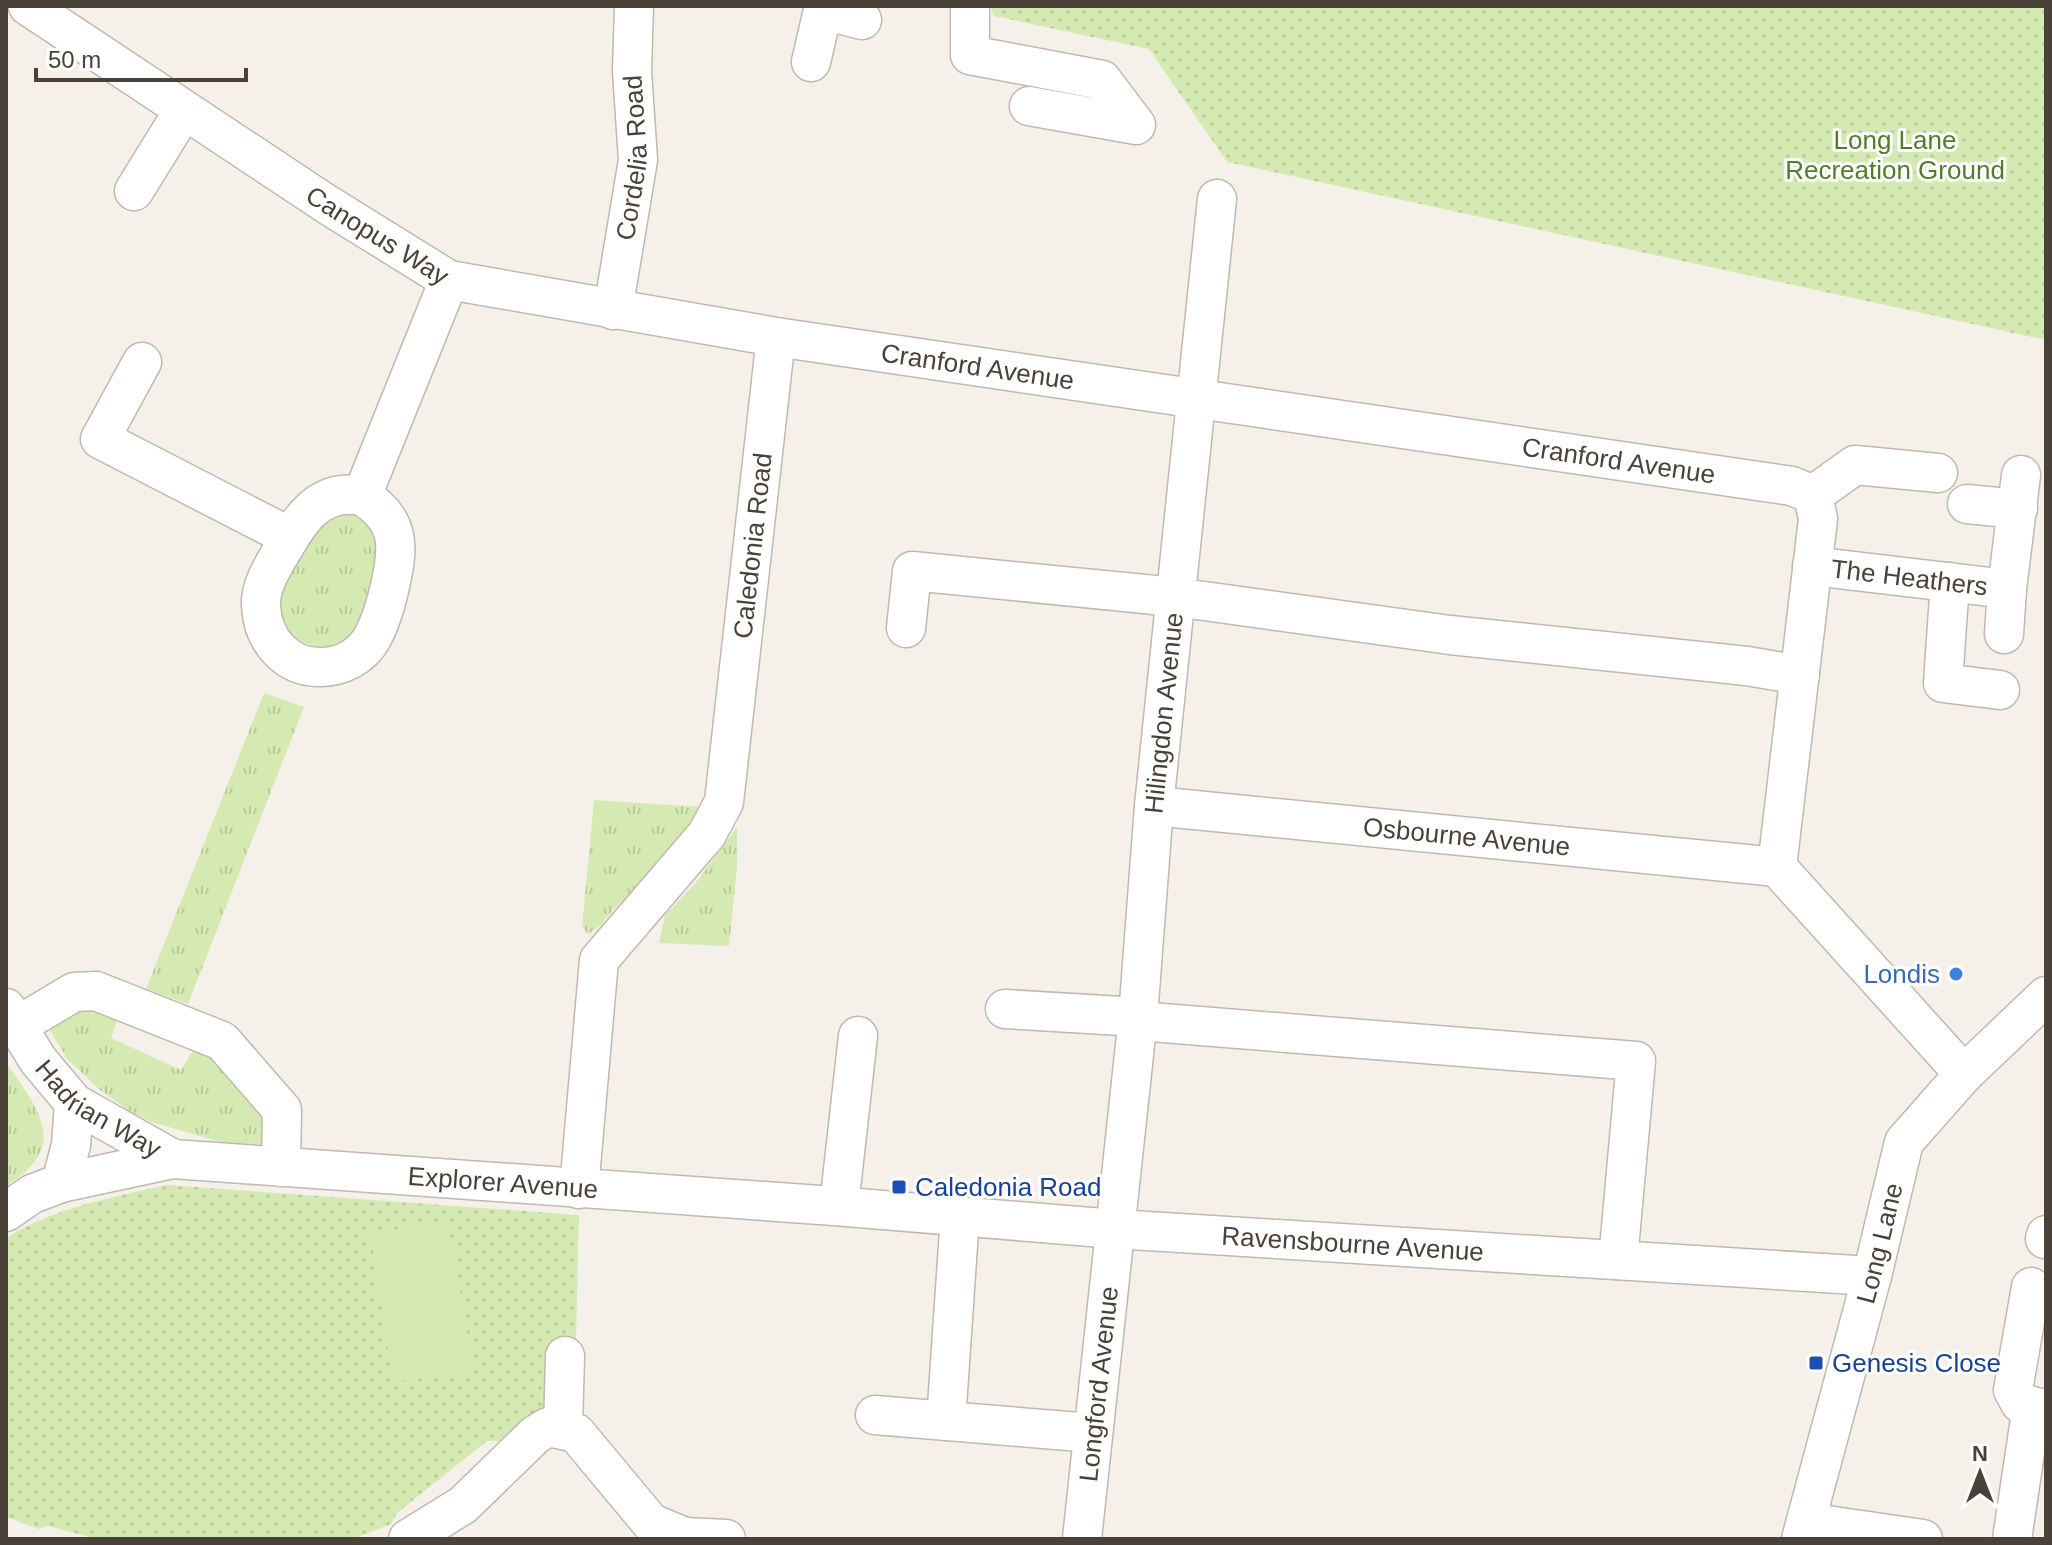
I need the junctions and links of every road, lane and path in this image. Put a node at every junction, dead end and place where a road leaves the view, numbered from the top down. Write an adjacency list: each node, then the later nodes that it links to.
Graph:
1 (28, 6): 8 (street, Canopus Way)
2 (634, 6): 12 (street, Cordelia Road)
3 (970, 6): 7 (street)
4 (824, 8): 5 (street); 6 (street)
5 (862, 20)
6 (811, 62)
7 (1029, 106)
8 (184, 110): 9 (street); 11 (street, Canopus Way)
9 (134, 191)
10 (1217, 199): 15 (street, Hilingdon Avenue)
11 (449, 280): 12 (street, Canopus Way); 18 (street)
12 (613, 310): 13 (street, Canopus Way)
13 (776, 337): 15 (street, Cranford Avenue); 41 (street, Caledonia Road)
14 (142, 362): 20 (street)
15 (1197, 397): 17 (street, Cranford Avenue); 24 (street, Hilingdon Avenue)
16 (1938, 473): 17 (street)
17 (1813, 495): 21 (street)
18 (362, 496): 20 (street); 20 (street)
19 (1967, 504): 23 (street, The Heathers)
20 (290, 537)
21 (1812, 566): 22 (street, The Heathers); 27 (street)
22 (1950, 582): 23 (street, The Heathers); 28 (street)
23 (2007, 589): 26 (street, The Heathers)
24 (1175, 597): 25 (street); 27 (street); 29 (street, Hilingdon Avenue)
25 (906, 628)
26 (2004, 634)
27 (1800, 675): 30 (street)
28 (2000, 690)
29 (1154, 806): 30 (street, Osbourne Avenue); 34 (street, Hilingdon Avenue)
30 (1777, 867): 36 (street)
31 (2046, 996): 36 (street, Long Lane)
32 (1005, 1009): 34 (street)
33 (12, 1017): 37 (street, Hadrian Way); 39 (street)
34 (1138, 1019): 45 (street, Hilingdon Avenue); 46 (street)
35 (858, 1036): 42 (street)
36 (1964, 1074): 47 (street, Long Lane)
37 (74, 1103): 38 (street, Hadrian Way); 40 (street)
38 (173, 1159): 39 (street, Explorer Avenue); 40 (street)
39 (281, 1167): 41 (street, Explorer Avenue)
40 (61, 1183): 43 (street)
41 (579, 1189): 42 (street, Explorer Avenue)
42 (836, 1206): 44 (street, Ravensbourne Avenue)
43 (6, 1212)
44 (960, 1216): 45 (street, Ravensbourne Avenue); 52 (street)
45 (1115, 1229): 46 (street, Ravensbourne Avenue); 54 (street, Longford Avenue)
46 (1618, 1260): 47 (street, Ravensbourne Avenue)
47 (1872, 1276): 55 (street, Long Lane)
48 (2031, 1287): 50 (street)
49 (565, 1356): 53 (street)
50 (2039, 1408): 60 (street)
51 (875, 1415): 52 (street)
52 (946, 1421): 54 (street)
53 (563, 1429): 56 (street); 57 (street)
54 (1092, 1433): 58 (street, Longford Avenue)
55 (1804, 1530): 59 (street)
56 (408, 1539)
57 (726, 1539)
58 (1082, 1539)
59 (1923, 1539)
60 (2012, 1539)

